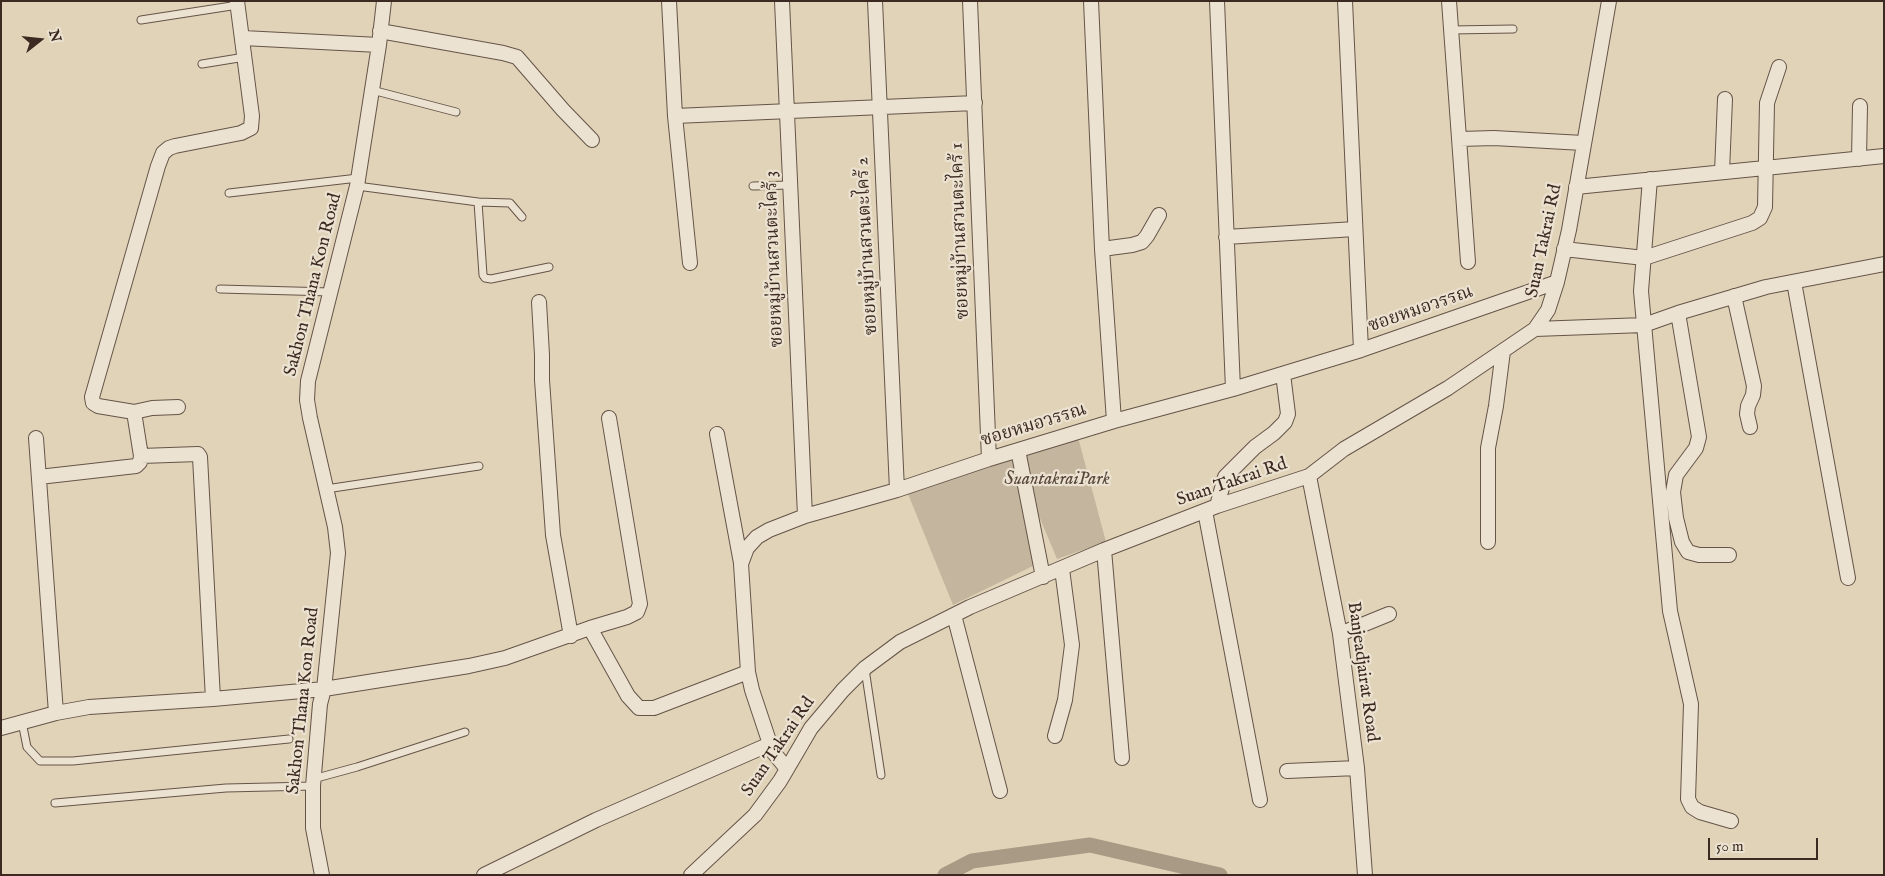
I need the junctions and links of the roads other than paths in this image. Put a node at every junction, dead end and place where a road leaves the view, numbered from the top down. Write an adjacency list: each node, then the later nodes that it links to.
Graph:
1 (384, 1): 16 (street, Sakhon Thana Kon Road)
2 (669, 1): 27 (street)
3 (782, 1): 26 (street, ซอยหมู่บ้านสวนตะไคร้ 3)
4 (875, 1): 24 (street, ซอยหมู่บ้านสวนตะไคร้ 2)
5 (970, 1): 22 (street, ซอยหมู่บ้านสวนตะไคร้ 1)
6 (1091, 1): 46 (street)
7 (1217, 1): 45 (street)
8 (1345, 1): 44 (street)
9 (1449, 1): 14 (street)
10 (1609, 1): 30 (street, Suan Takrai Rd)
11 (237, 3): 12 (lane); 15 (street)
12 (141, 20)
13 (1513, 29): 14 (lane)
14 (1451, 30): 29 (street)
15 (243, 38): 16 (street); 17 (street)
16 (380, 38): 20 (street, Sakhon Thana Kon Road); 28 (street)
17 (245, 57): 18 (lane); 67 (street)
18 (202, 64)
19 (1779, 67): 33 (street)
20 (372, 90): 25 (lane); 36 (street, Sakhon Thana Kon Road)
21 (1725, 98): 34 (street)
22 (974, 103): 24 (street); 75 (street, ซอยหมู่บ้านสวนตะไคร้ 1)
23 (1860, 106): 32 (street)
24 (880, 107): 26 (street); 80 (street, ซอยหมู่บ้านสวนตะไคร้ 2)
25 (456, 112)
26 (788, 112): 27 (street); 37 (street, ซอยหมู่บ้านสวนตะไคร้ 3)
27 (675, 116): 50 (street)
28 (592, 140)
29 (1460, 140): 30 (street); 49 (street)
30 (1583, 143): 39 (street, Suan Takrai Rd)
31 (1884, 156): 32 (street)
32 (1859, 159): 33 (street)
33 (1767, 168): 34 (street); 48 (street)
34 (1722, 172): 35 (street)
35 (1650, 179): 39 (street); 48 (street)
36 (358, 182): 40 (lane); 41 (lane); 56 (street, Sakhon Thana Kon Road)
37 (790, 185): 38 (lane); 83 (street, ซอยหมู่บ้านสวนตะไคร้ 3)
38 (753, 186)
39 (1576, 187): 47 (street, Suan Takrai Rd)
40 (229, 193)
41 (478, 202): 43 (lane); 52 (lane)
42 (1159, 215): 46 (street)
43 (522, 217)
44 (1355, 229): 45 (street); 62 (street)
45 (1226, 237): 65 (street)
46 (1102, 249): 69 (street)
47 (1564, 249): 48 (street); 53 (street, Suan Takrai Rd)
48 (1644, 258): 60 (street)
49 (1468, 262)
50 (690, 263)
51 (1884, 264): 54 (street)
52 (549, 267)
53 (1557, 282): 61 (street, Suan Takrai Rd); 62 (street, ซอยหมอวรรณ)
54 (1794, 282): 57 (street); 90 (street)
55 (220, 289): 56 (lane)
56 (331, 292): 79 (street, Sakhon Thana Kon Road)
57 (1734, 296): 59 (street); 70 (street)
58 (539, 302): 95 (street)
59 (1678, 313): 60 (street); 81 (street)
60 (1644, 325): 61 (street); 81 (street)
61 (1535, 329): 63 (street, Suan Takrai Rd)
62 (1360, 350): 64 (street, ซอยหมอวรรณ)
63 (1503, 351): 77 (street, Suan Takrai Rd); 84 (street)
64 (1283, 374): 65 (street, ซอยหมอวรรณ); 82 (street)
65 (1232, 390): 69 (street, ซอยหมอวรรณ)
66 (178, 407): 67 (street)
67 (134, 412): 74 (street)
68 (608, 418): 93 (street)
69 (1114, 421): 73 (street, ซอยหมอวรรณ)
70 (1750, 427)
71 (717, 434): 87 (street)
72 (36, 438): 78 (street)
73 (1018, 450): 75 (street, ซอยหมอวรรณ); 89 (street)
74 (141, 456): 78 (street); 99 (street)
75 (989, 459): 80 (street, ซอยหมอวรรณ)
76 (479, 466): 79 (lane)
77 (1309, 476): 82 (street, Suan Takrai Rd); 94 (street, Banjeadjairat Road)
78 (39, 477): 100 (street)
79 (326, 489): 98 (street, Sakhon Thana Kon Road)
80 (897, 490): 83 (street, ซอยหมอวรรณ)
81 (1668, 506): 86 (street); 116 (street)
82 (1211, 509): 85 (street, Suan Takrai Rd); 114 (street)
83 (805, 516): 87 (street, ซอยหมอวรรณ)
84 (1488, 542)
85 (1104, 550): 88 (street, Suan Takrai Rd); 107 (street)
86 (1729, 555)
87 (741, 564): 97 (street)
88 (1062, 569): 89 (street, Suan Takrai Rd); 104 (street)
89 (1043, 577): 92 (street, Suan Takrai Rd)
90 (1848, 578)
91 (1389, 614): 94 (street)
92 (954, 615): 96 (street, Suan Takrai Rd); 113 (street)
93 (590, 628): 95 (street); 97 (street)
94 (1340, 634): 108 (street, Banjeadjairat Road)
95 (571, 636): 98 (street)
96 (865, 668): 109 (street, Suan Takrai Rd); 111 (lane)
97 (748, 672): 106 (street)
98 (324, 689): 99 (street); 112 (street, Sakhon Thana Kon Road)
99 (213, 699): 100 (street)
100 (56, 713): 101 (street)
101 (22, 722): 102 (street); 105 (lane)
102 (1, 728)
103 (465, 732): 112 (lane)
104 (1055, 736)
105 (289, 739)
106 (770, 744): 109 (street); 118 (street)
107 (1122, 758)
108 (1356, 768): 110 (street); 120 (street, Banjeadjairat Road)
109 (787, 769): 119 (street, Suan Takrai Rd)
110 (1287, 771)
111 (881, 775)
112 (313, 783): 115 (lane); 117 (street, Sakhon Thana Kon Road)
113 (1000, 791)
114 (1260, 800)
115 (56, 803)
116 (1731, 821)
117 (322, 875)
118 (484, 875)
119 (691, 875)
120 (1365, 875)

